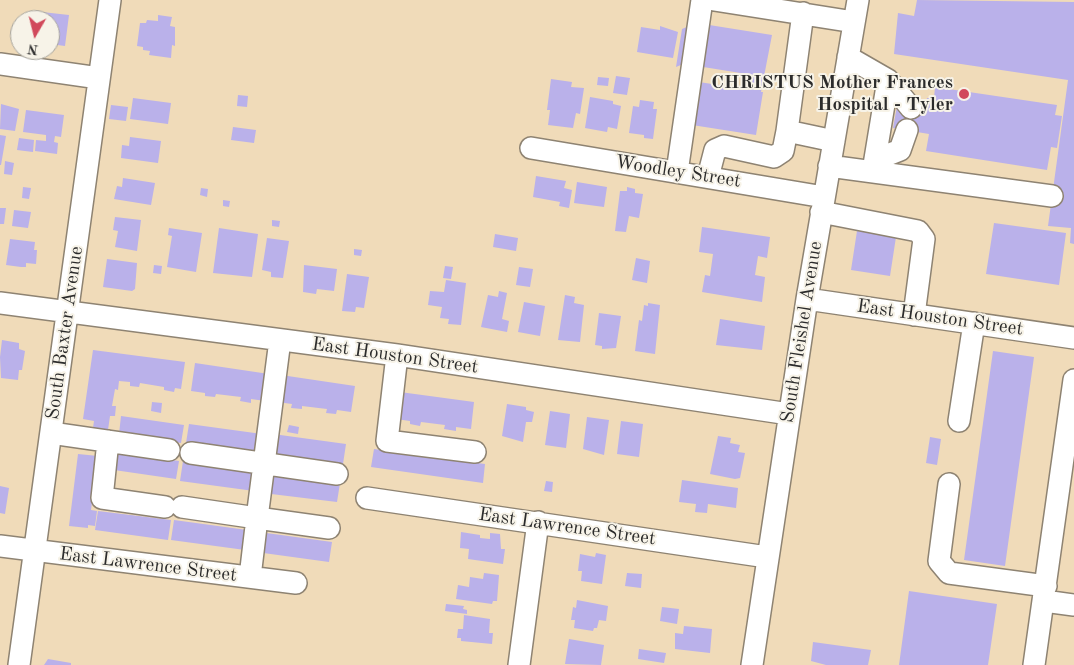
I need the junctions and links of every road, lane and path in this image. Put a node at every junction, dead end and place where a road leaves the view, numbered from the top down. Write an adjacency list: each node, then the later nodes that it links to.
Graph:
1 (110, 0): 9 (street, South Baxter Avenue)
2 (702, 0): 18 (street)
3 (714, 0): 5 (street)
4 (858, 0): 6 (street, South Fleishel Avenue)
5 (803, 13): 6 (street); 13 (street)
6 (854, 22): 7 (street, South Fleishel Avenue)
7 (848, 57): 10 (street); 14 (street, South Fleishel Avenue)
8 (0, 64): 9 (street)
9 (99, 78): 24 (street, South Baxter Avenue)
10 (888, 80): 11 (street); 17 (street)
11 (911, 108)
12 (907, 130): 17 (street)
13 (787, 131): 14 (street); 19 (street)
14 (834, 141): 16 (street, South Fleishel Avenue)
15 (531, 148): 18 (street, Woodley Street)
16 (829, 166): 17 (street); 21 (street, South Fleishel Avenue)
17 (874, 166): 20 (street)
18 (677, 172): 19 (street, Woodley Street)
19 (708, 177): 21 (street, Woodley Street)
20 (1052, 196)
21 (823, 204): 22 (street, South Fleishel Avenue); 25 (street, Woodley Street)
22 (807, 299): 25 (street, East Houston Street); 31 (street, South Fleishel Avenue)
23 (0, 303): 24 (street, East Houston Street)
24 (68, 312): 28 (street, East Houston Street); 33 (street, South Baxter Avenue)
25 (914, 314): 26 (street, East Houston Street)
26 (974, 323): 27 (street, East Houston Street); 32 (street)
27 (1074, 338)
28 (280, 340): 29 (street, East Houston Street); 38 (street)
29 (397, 355): 31 (street, East Houston Street); 36 (street)
30 (1074, 380): 50 (street)
31 (789, 414): 47 (street, South Fleishel Avenue)
32 (959, 421)
33 (51, 433): 34 (street); 46 (street, South Baxter Avenue)
34 (108, 442): 35 (street); 42 (street)
35 (168, 450)
36 (475, 452)
37 (191, 453): 38 (street)
38 (264, 463): 39 (street); 42 (street)
39 (336, 474)
40 (949, 484): 50 (street)
41 (367, 498): 43 (street, East Lawrence Street)
42 (257, 518): 44 (street); 48 (street)
43 (538, 522): 47 (street, East Lawrence Street); 53 (street)
44 (329, 528)
45 (0, 546): 46 (street, East Lawrence Street)
46 (35, 550): 48 (street, East Lawrence Street); 52 (street, South Baxter Avenue)
47 (767, 557): 54 (street, South Fleishel Avenue)
48 (250, 577): 49 (street, East Lawrence Street)
49 (296, 583)
50 (1045, 594): 51 (street); 55 (street)
51 (1074, 605)
52 (19, 665)
53 (519, 665)
54 (752, 665)
55 (1034, 665)

